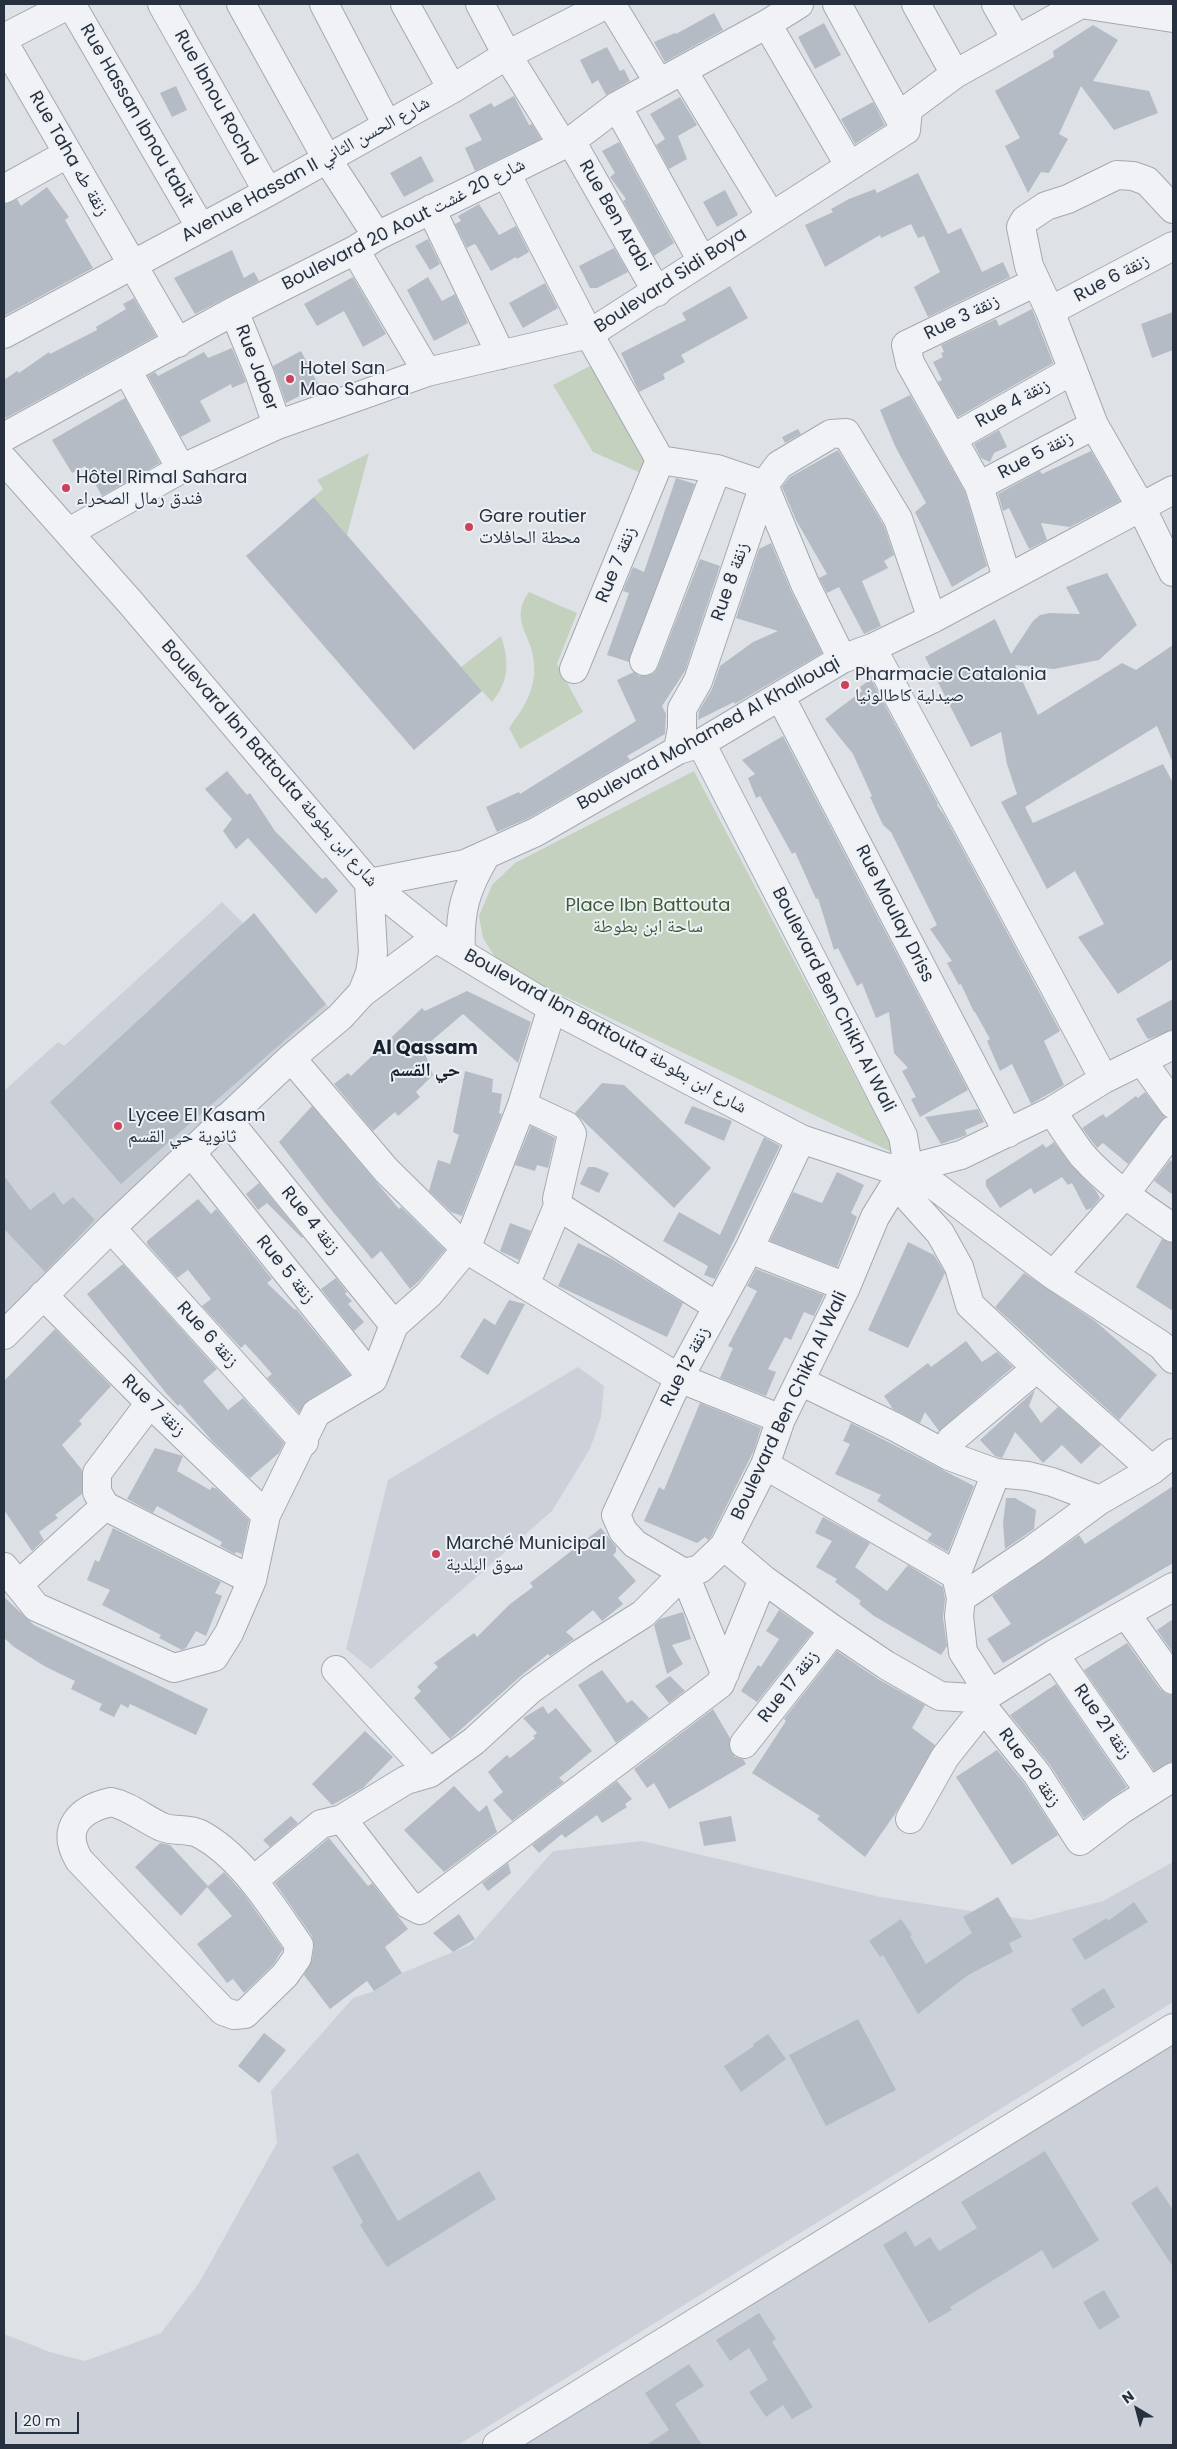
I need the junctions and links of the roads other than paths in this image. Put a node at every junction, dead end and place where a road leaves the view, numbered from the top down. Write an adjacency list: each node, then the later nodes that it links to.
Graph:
1 (70, 4): 15 (street); 35 (street, Rue Hassan Ibnou tabit)
2 (162, 4): 31 (street, Rue Ibnou Rochd)
3 (241, 4): 27 (street)
4 (324, 4): 23 (street)
5 (405, 4): 21 (street)
6 (480, 4): 18 (street, Rue Ben Arabi)
7 (609, 4): 13 (street, Avenue Hassan II شارع الحسن الثاني); 20 (street)
8 (837, 4): 24 (street)
9 (916, 4): 19 (street)
10 (996, 4): 16 (street)
11 (1081, 4): 14 (street); 16 (street)
12 (783, 10): 20 (street, Boulevard 20 Aout شارع 20 غشت); 28 (street)
13 (578, 11): 18 (street, Avenue Hassan II شارع الحسن الثاني)
14 (1160, 12)
15 (4, 38)
16 (1016, 38): 19 (street)
17 (4, 43): 26 (street, Rue Taha زنقة طه)
18 (507, 55): 21 (street, Avenue Hassan II شارع الحسن الثاني); 25 (street, Rue Ben Arabi)
19 (955, 74): 24 (street)
20 (671, 77): 22 (street, Boulevard 20 Aout شارع 20 غشت); 34 (street)
21 (452, 89): 23 (street, Avenue Hassan II شارع الحسن الثاني)
22 (617, 106): 25 (street, Boulevard 20 Aout شارع 20 غشت); 38 (street)
23 (387, 125): 27 (street, Avenue Hassan II شارع الحسن الثاني)
24 (906, 130): 28 (street, Boulevard Sidi Boya)
25 (567, 143): 29 (street, Boulevard 20 Aout شارع 20 غشت); 41 (street, Rue Ben Arabi)
26 (67, 154): 30 (street); 39 (street, Rue Taha زنقة طه)
27 (327, 159): 31 (street, Avenue Hassan II شارع الحسن الثاني); 36 (street)
28 (849, 165): 34 (street, Boulevard Sidi Boya)
29 (506, 173): 32 (street, Boulevard 20 Aout شارع 20 غشت); 45 (street)
30 (4, 189)
31 (268, 192): 35 (street, Avenue Hassan II شارع الحسن الثاني)
32 (431, 209): 36 (street, Boulevard 20 Aout شارع 20 غشت); 47 (street)
33 (1173, 209): 40 (street)
34 (771, 216): 38 (street, Boulevard Sidi Boya)
35 (201, 228): 39 (street, Avenue Hassan II شارع الحسن الثاني)
36 (366, 243): 42 (street, Boulevard 20 Aout شارع 20 غشت); 50 (street)
37 (1173, 246): 43 (street, Rue 6 زنقة)
38 (702, 261): 41 (street, Boulevard Sidi Boya)
39 (134, 265): 44 (street, Avenue Hassan II شارع الحسن الثاني); 46 (street, Rue Taha زنقة طه)
40 (1036, 282): 43 (street); 54 (street, Rue 3 زنقة)
41 (657, 292): 45 (street, Boulevard Sidi Boya)
42 (234, 311): 46 (street, Boulevard 20 Aout شارع 20 غشت); 51 (street, Rue Jaber)
43 (1050, 311): 49 (street)
44 (4, 334)
45 (589, 334): 47 (street, Boulevard Sidi Boya); 56 (street)
46 (178, 343): 48 (street, Boulevard 20 Aout شارع 20 غشت)
47 (502, 355): 50 (street, Boulevard Sidi Boya)
48 (127, 370): 53 (street, Boulevard 20 Aout شارع 20 غشت); 57 (street)
49 (1073, 370): 52 (street); 54 (street, Rue 4 زنقة)
50 (427, 372): 51 (street, Boulevard Sidi Boya)
51 (277, 425): 57 (street, Boulevard Sidi Boya)
52 (1094, 425): 60 (street, Rue 5 زنقة); 62 (street)
53 (4, 437)
54 (953, 438): 60 (street)
55 (4, 460): 63 (street, Boulevard Ibn Battouta شارع ابن بطوطة)
56 (660, 460): 58 (street); 70 (street, Rue 7 زنقة)
57 (181, 469): 63 (street, Boulevard Sidi Boya)
58 (718, 469): 59 (street); 69 (street)
59 (764, 485): 66 (street, Rue 8 زنقة); 68 (street); 72 (street, Rue 8 زنقة)
60 (979, 486): 65 (street)
61 (1173, 490): 62 (street, Boulevard Mohamed Al Khallouqi)
62 (1141, 507): 64 (street); 65 (street, Boulevard Mohamed Al Khallouqi)
63 (69, 532): 74 (street, Boulevard Ibn Battouta شارع ابن بطوطة)
64 (1173, 572)
65 (1007, 578): 66 (street, Boulevard Mohamed Al Khallouqi)
66 (932, 619): 67 (street, Boulevard Mohamed Al Khallouqi)
67 (872, 648): 68 (street, Boulevard Mohamed Al Khallouqi); 82 (street)
68 (842, 659): 71 (street, Boulevard Mohamed Al Khallouqi)
69 (644, 661)
70 (574, 669)
71 (780, 696): 72 (street, Boulevard Mohamed Al Khallouqi); 88 (street, Rue Moulay Driss)
72 (689, 747): 73 (street, Boulevard Mohamed Al Khallouqi); 91 (street, Boulevard Ben Chikh Al Wali)
73 (486, 855): 74 (street, Boulevard Mohamed Al Khallouqi); 76 (street)
74 (369, 883): 75 (street, Boulevard Ibn Battouta شارع ابن بطوطة); 77 (street)
75 (437, 937): 76 (street, Boulevard Ibn Battouta شارع ابن بطوطة); 77 (street)
76 (461, 953): 78 (street, Boulevard Ibn Battouta شارع ابن بطوطة)
77 (362, 993): 80 (street)
78 (552, 1008): 84 (street); 89 (street, Boulevard Ibn Battouta شارع ابن بطوطة)
79 (1173, 1045): 81 (street, Boulevard Ibn Battouta شارع ابن بطوطة)
80 (291, 1058): 86 (street); 96 (street)
81 (1142, 1061): 82 (street, Boulevard Ibn Battouta شارع ابن بطوطة); 83 (street)
82 (1104, 1079): 85 (street, Boulevard Ibn Battouta شارع ابن بطوطة)
83 (1173, 1104)
84 (522, 1105): 93 (street); 96 (street)
85 (1052, 1111): 88 (street, Boulevard Ibn Battouta شارع ابن بطوطة); 92 (street)
86 (226, 1118): 94 (street); 103 (street, Rue 4 زنقة)
87 (1173, 1130): 92 (street)
88 (1008, 1133): 91 (street, Boulevard Ibn Battouta شارع ابن بطوطة)
89 (801, 1139): 91 (street, Boulevard Ibn Battouta شارع ابن بطوطة); 97 (street, Rue 12 زنقة)
90 (197, 1160): 108 (street, Rue 5 زنقة)
91 (903, 1174): 98 (street); 100 (street, Boulevard Ben Chikh Al Wali); 106 (street)
92 (1124, 1195): 95 (street); 98 (street)
93 (558, 1206): 99 (street); 102 (street)
94 (110, 1228): 101 (street); 112 (street, Rue 6 زنقة)
95 (1173, 1228)
96 (466, 1249): 99 (street); 103 (street)
97 (749, 1249): 100 (street); 102 (street, Rue 12 زنقة)
98 (1053, 1275): 105 (street)
99 (525, 1285): 107 (street)
100 (846, 1287): 109 (street, Boulevard Ben Chikh Al Wali)
101 (43, 1294): 104 (street); 110 (street, Rue 7 زنقة)
102 (718, 1307): 107 (street, Rue 12 زنقة)
103 (394, 1325): 108 (street)
104 (4, 1335)
105 (1173, 1359)
106 (1038, 1368): 114 (street); 116 (street)
107 (679, 1378): 111 (street); 122 (street, Rue 12 زنقة)
108 (373, 1379): 112 (street)
109 (800, 1381): 111 (street, Boulevard Ben Chikh Al Wali); 114 (street)
110 (150, 1403): 119 (street); 120 (street, Rue 7 زنقة)
111 (781, 1419): 115 (street, Boulevard Ben Chikh Al Wali)
112 (304, 1442): 120 (street)
113 (1173, 1453): 116 (street)
114 (949, 1456): 117 (street)
115 (765, 1465): 121 (street, Boulevard Ben Chikh Al Wali); 126 (street)
116 (1152, 1470): 118 (street)
117 (996, 1473): 118 (street); 126 (street, Rue 20 زنقة)
118 (1100, 1500): 126 (street)
119 (105, 1506): 123 (street); 125 (street)
120 (266, 1515): 125 (street)
121 (724, 1546): 122 (street, Boulevard Ben Chikh Al Wali); 124 (street)
122 (684, 1573): 132 (street); 136 (street, Boulevard Ben Chikh Al Wali)
123 (11, 1576): 125 (street)
124 (763, 1579): 129 (street); 132 (street)
125 (252, 1580)
126 (958, 1586): 134 (street, Rue 20 زنقة)
127 (1173, 1587): 128 (street)
128 (1126, 1614): 130 (street); 133 (street)
129 (834, 1630): 134 (street); 135 (street, Rue 17 زنقة)
130 (1054, 1654): 134 (street); 138 (street, Rue 21 زنقة)
131 (336, 1670): 136 (street)
132 (725, 1673): 139 (street)
133 (1173, 1680)
134 (982, 1700): 138 (street, Rue 20 زنقة); 140 (street)
135 (744, 1744)
136 (430, 1773): 139 (street, Boulevard Ben Chikh Al Wali)
137 (1173, 1777): 138 (street)
138 (1149, 1791)
139 (342, 1819): 141 (street, Boulevard Ben Chikh Al Wali)
140 (910, 1819)
141 (253, 1881): 141 (street)
142 (1173, 2028): 143 (street)
143 (497, 2445)

